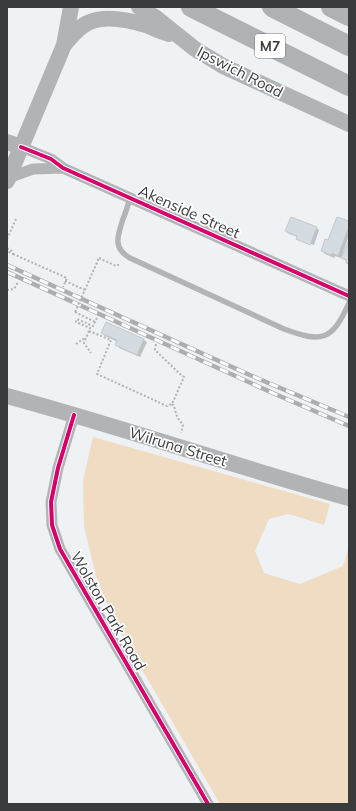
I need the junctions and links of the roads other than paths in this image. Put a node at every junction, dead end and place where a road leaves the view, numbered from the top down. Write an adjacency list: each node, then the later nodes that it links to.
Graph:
1 (71, 7): 8 (main road)
2 (139, 7): 7 (main road, Ipswich Road)
3 (191, 7): 10 (highway, M7)
4 (272, 7): 9 (highway, M7)
5 (331, 7): 6 (highway)
6 (349, 16)
7 (179, 37): 8 (main road); 11 (main road, Ipswich Road)
8 (64, 44): 12 (main road)
9 (349, 46)
10 (349, 86)
11 (349, 124)
12 (14, 144): 13 (street, Akenside Street); 14 (main road)
13 (62, 168): 14 (street, Akenside Street); 15 (street, Akenside Street)
14 (8, 179)
15 (130, 198): 16 (street, Akenside Street); 17 (lane)
16 (349, 296)
17 (349, 303)
18 (7, 396): 19 (main road, Wilruna Street)
19 (74, 415): 20 (main road, Wilruna Street); 21 (street, Wolston Park Road)
20 (349, 498)
21 (208, 804)

